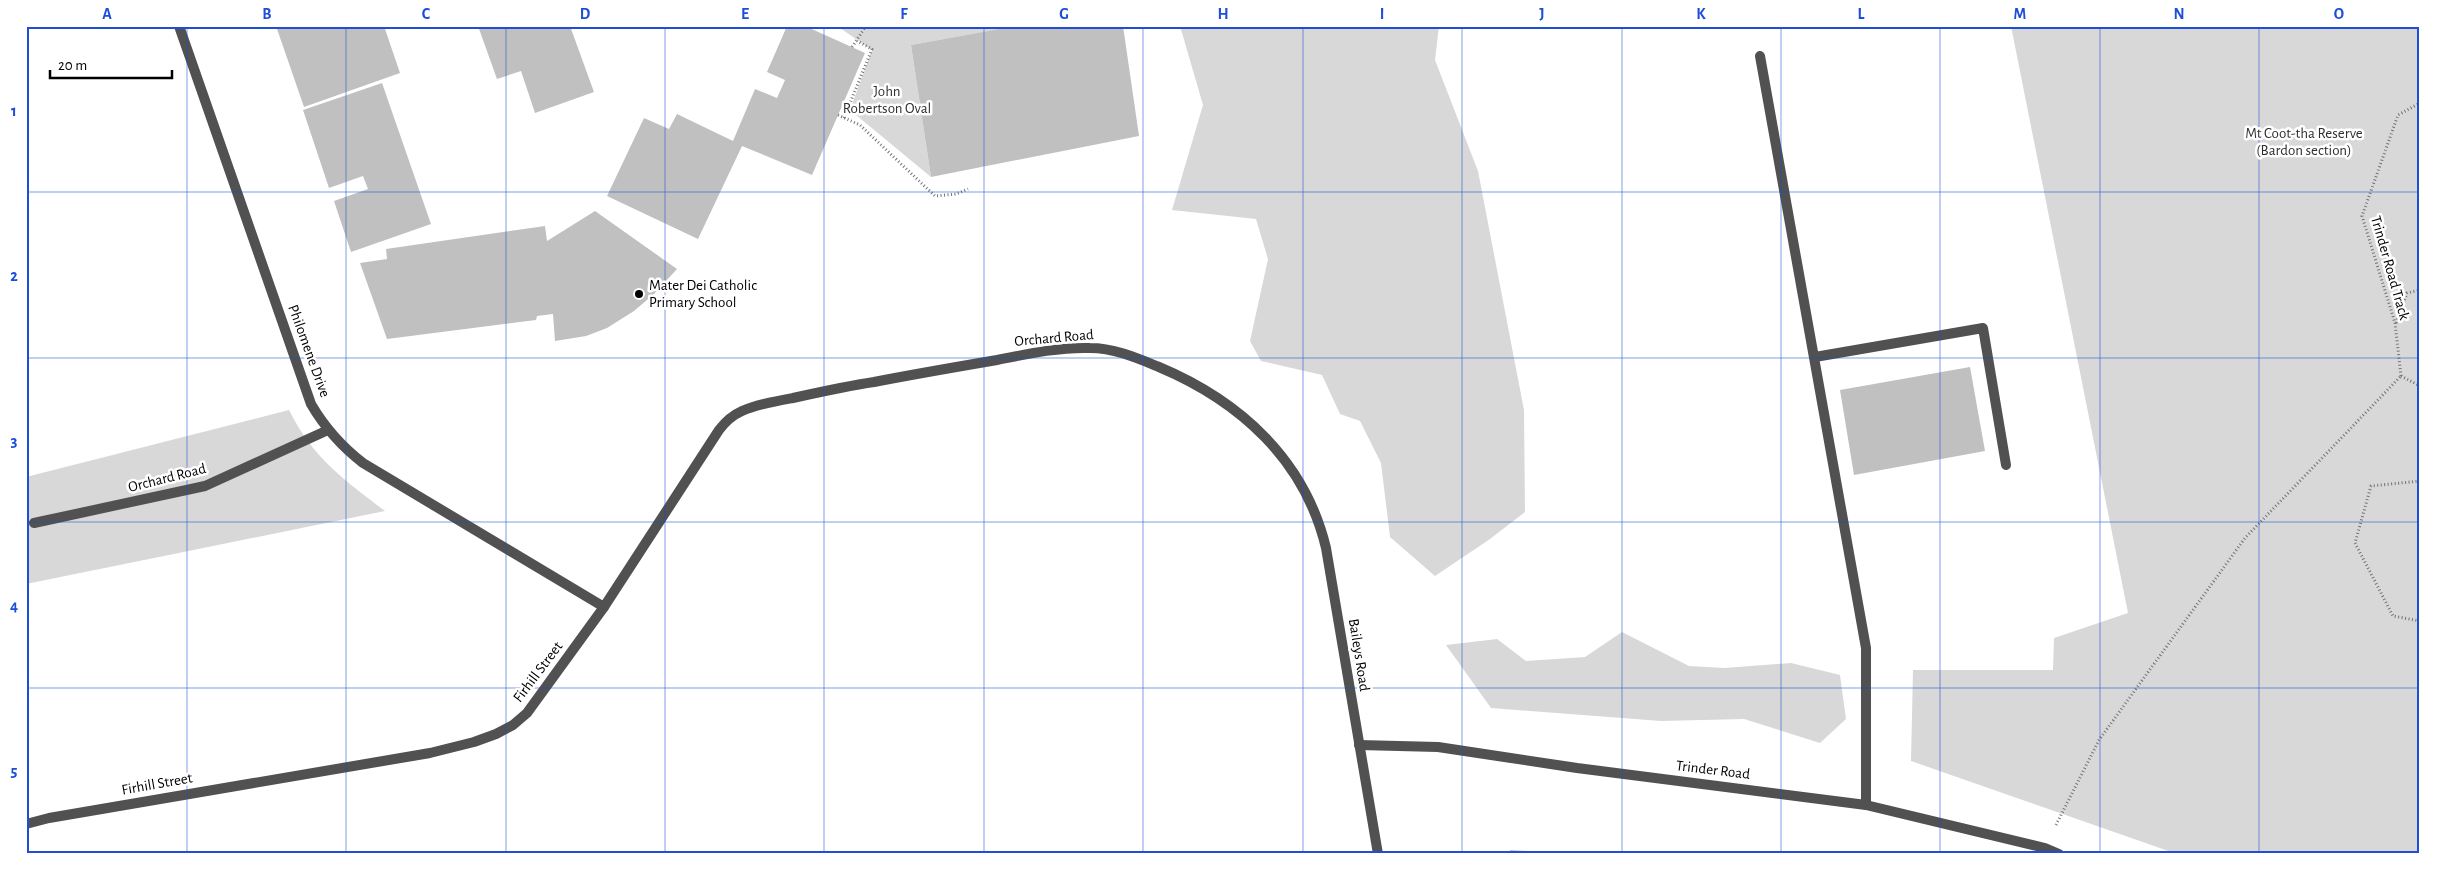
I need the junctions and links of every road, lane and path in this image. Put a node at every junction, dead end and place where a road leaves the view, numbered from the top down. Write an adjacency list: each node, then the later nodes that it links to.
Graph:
1 (179, 26): 16 (street, Philomene Drive)
2 (866, 26): 3 (path)
3 (857, 41): 4 (path); 8 (path)
4 (852, 48)
5 (1760, 56): 12 (street)
6 (2420, 103): 11 (path, Trinder Road Track)
7 (838, 115): 8 (path)
8 (844, 118): 9 (path)
9 (968, 189)
10 (2420, 290): 11 (path)
11 (2395, 323): 13 (path, Trinder Road Track)
12 (1815, 356): 17 (street); 24 (street)
13 (2401, 376): 14 (path); 26 (path)
14 (2420, 386)
15 (842, 387): 18 (street, Orchard Road); 21 (street, Firhill Street)
16 (328, 430): 20 (street, Orchard Road); 21 (street, Philomene Drive)
17 (2006, 465)
18 (1291, 468): 23 (street, Baileys Road)
19 (2420, 481): 22 (path)
20 (34, 523)
21 (604, 607): 25 (street, Firhill Street)
22 (2420, 621)
23 (1359, 745): 24 (street, Trinder Road); 27 (street, Baileys Road)
24 (1866, 804): 26 (street, Trinder Road)
25 (26, 824)
26 (2045, 848): 28 (street, Trinder Road)
27 (1378, 854)
28 (2059, 854)

